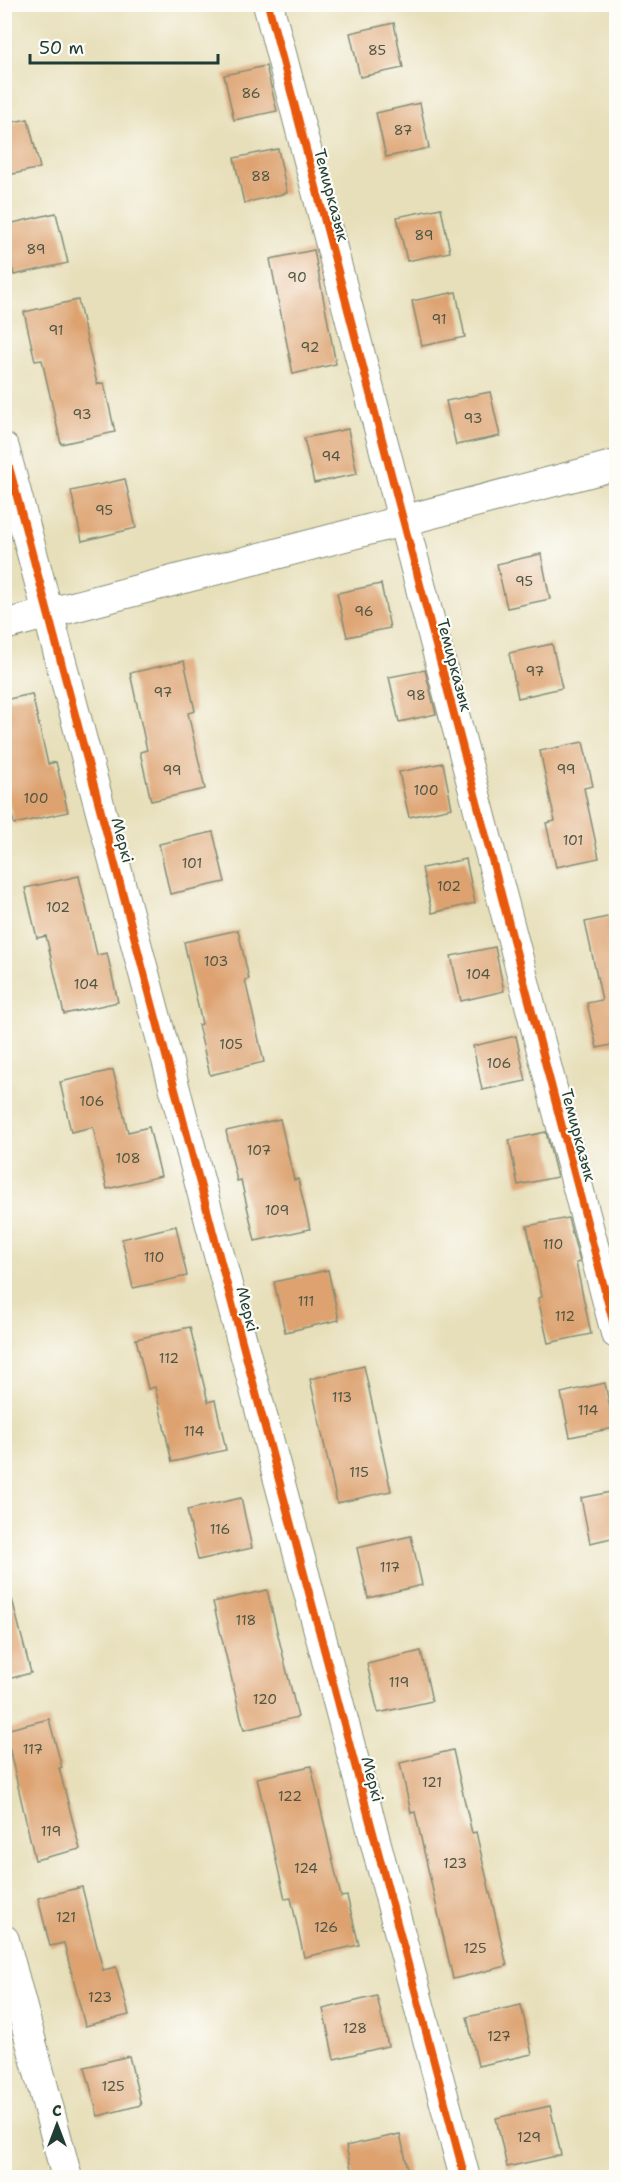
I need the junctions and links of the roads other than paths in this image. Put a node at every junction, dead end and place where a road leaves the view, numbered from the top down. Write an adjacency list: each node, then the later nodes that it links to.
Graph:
1 (268, 4): 4 (street, Темирказык)
2 (4, 448): 5 (street, Меркі)
3 (616, 465): 4 (street)
4 (403, 521): 5 (street); 7 (street, Темирказык)
5 (49, 614): 6 (street); 10 (street, Меркі)
6 (4, 625)
7 (616, 1333)
8 (4, 1940): 9 (street)
9 (67, 2178)
10 (465, 2178)

